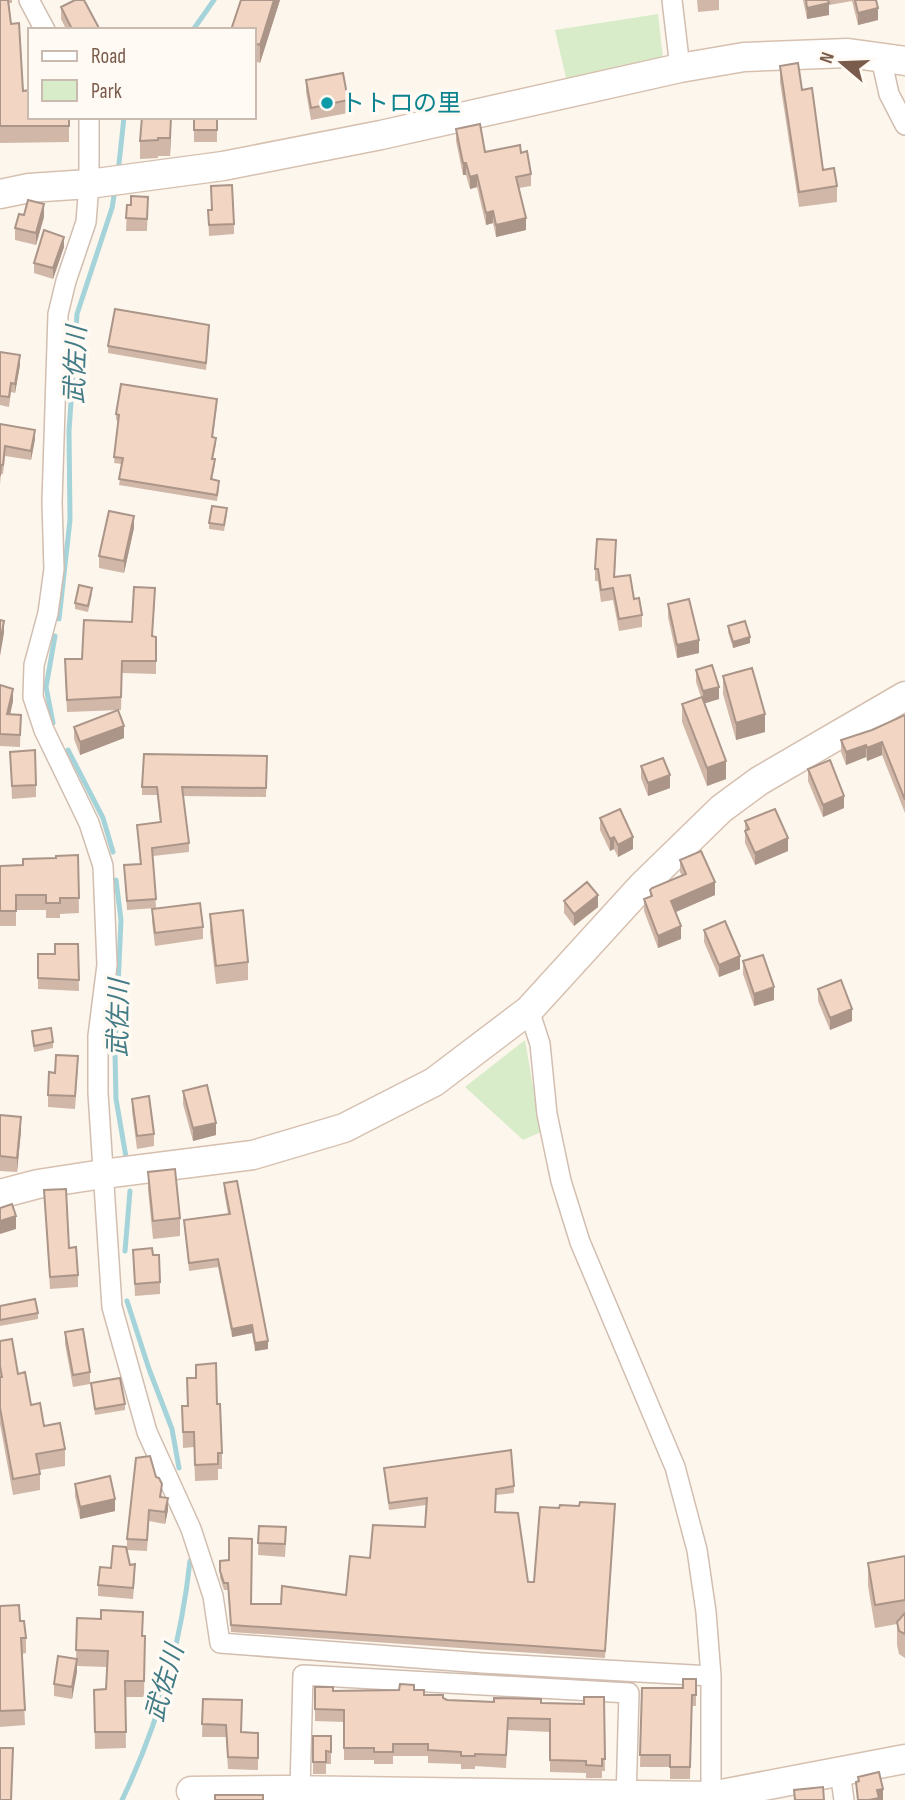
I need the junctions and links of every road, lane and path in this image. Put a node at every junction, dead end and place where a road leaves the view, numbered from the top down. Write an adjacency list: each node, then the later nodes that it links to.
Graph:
1 (29, 0): 3 (street)
2 (672, 0): 5 (street)
3 (44, 28)
4 (893, 59): 5 (street); 7 (street)
5 (680, 68): 8 (street)
6 (90, 119): 8 (street)
7 (905, 125)
8 (106, 181): 9 (street); 12 (street)
9 (0, 194)
10 (905, 696): 11 (street)
11 (529, 1010): 12 (street); 14 (street)
12 (103, 1174): 13 (street); 14 (street)
13 (0, 1194)
14 (711, 1676): 23 (street)
15 (905, 1759): 16 (street)
16 (840, 1772): 23 (street); 24 (street)
17 (191, 1791): 18 (street)
18 (289, 1793): 19 (street); 22 (street)
19 (372, 1795): 20 (street)
20 (459, 1797): 21 (street)
21 (546, 1797): 22 (street)
22 (626, 1798): 23 (street)
23 (711, 1798)
24 (844, 1800)

